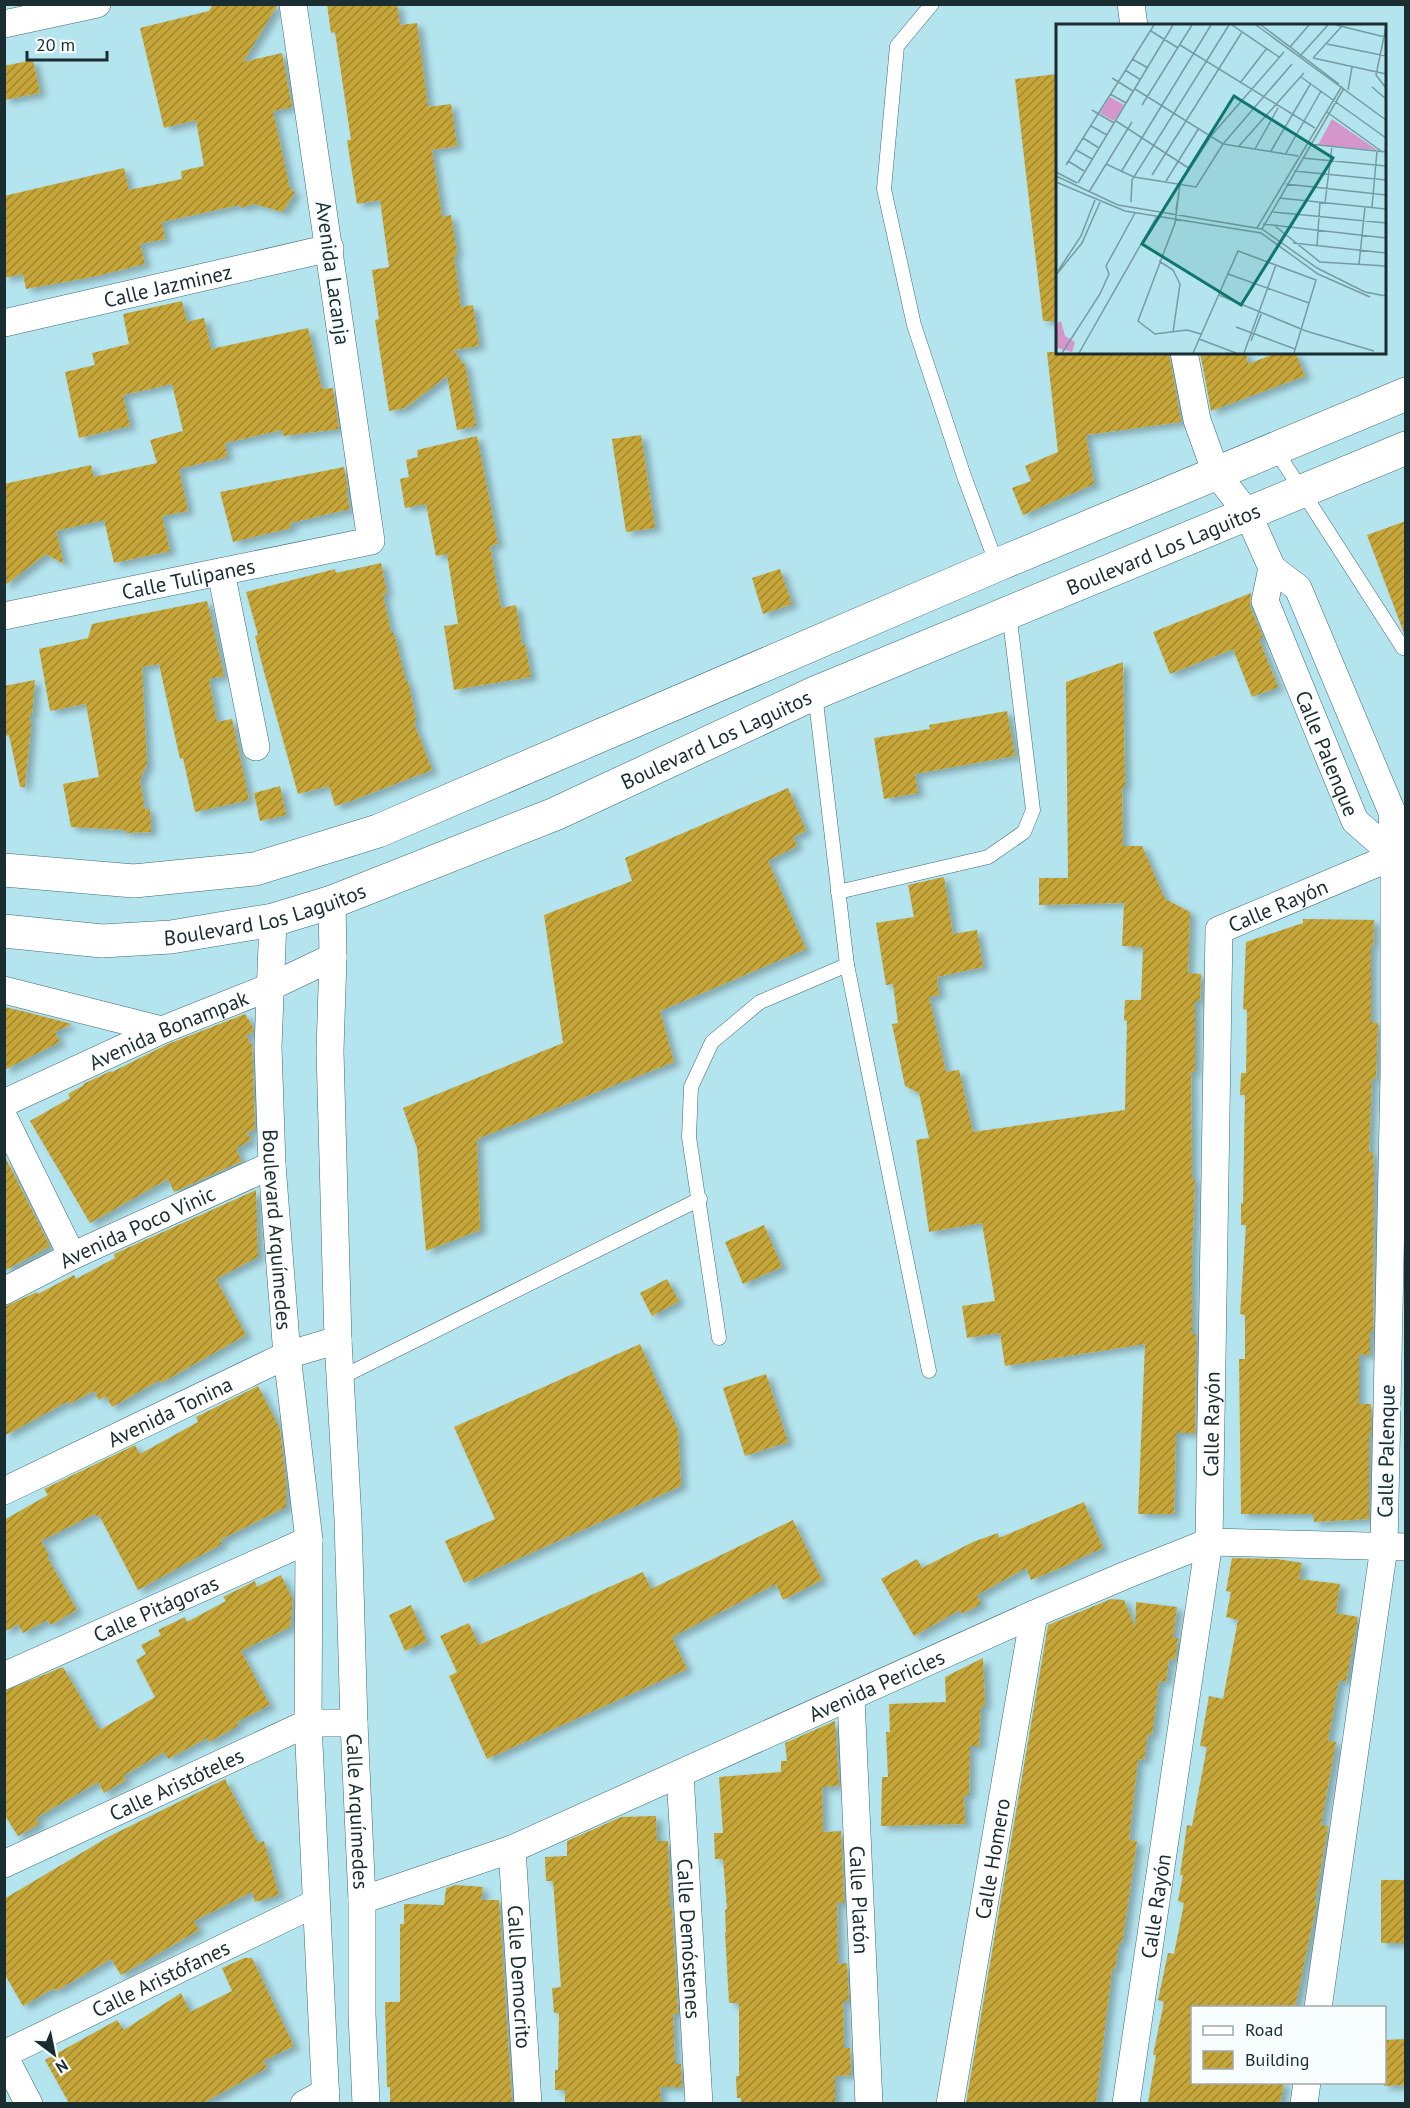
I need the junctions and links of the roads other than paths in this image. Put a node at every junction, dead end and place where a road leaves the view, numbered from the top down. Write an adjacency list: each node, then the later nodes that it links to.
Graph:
1 (97, 4): 5 (street)
2 (293, 4): 7 (street, Avenida Lacanja)
3 (932, 4): 17 (lane)
4 (1131, 4): 6 (street)
5 (4, 24)
6 (1134, 24)
7 (330, 248): 8 (street, Calle Jazminez); 16 (street, Avenida Lacanja)
8 (4, 323)
9 (1184, 354): 13 (street)
10 (1406, 394): 12 (main road, Boulevard Los Laguitos)
11 (1406, 448): 14 (main road, Boulevard Los Laguitos)
12 (1275, 449): 13 (main road, Boulevard Los Laguitos); 14 (lane)
13 (1216, 473): 15 (street); 17 (main road, Boulevard Los Laguitos)
14 (1302, 491): 15 (main road, Boulevard Los Laguitos); 22 (lane)
15 (1248, 514): 18 (street); 20 (main road, Boulevard Los Laguitos)
16 (371, 541): 19 (street, Calle Tulipanes)
17 (998, 565): 26 (main road, Boulevard Los Laguitos)
18 (1272, 568): 25 (street); 25 (street, Calle Palenque)
19 (221, 572): 21 (street, Calle Tulipanes); 24 (street)
20 (1009, 612): 23 (main road, Boulevard Los Laguitos); 27 (lane)
21 (4, 616)
22 (1406, 648)
23 (815, 693): 27 (lane); 28 (main road, Boulevard Los Laguitos)
24 (256, 747)
25 (1400, 853): 36 (street, Calle Palenque); 50 (street, Calle Rayón)
26 (4, 870)
27 (838, 891): 32 (lane)
28 (332, 902): 29 (main road, Boulevard Los Laguitos); 31 (street)
29 (273, 920): 30 (main road, Boulevard Los Laguitos); 33 (street, Boulevard Arquímedes)
30 (4, 931)
31 (333, 957): 33 (street, Avenida Bonampak); 44 (street)
32 (847, 965): 40 (lane); 46 (lane)
33 (270, 987): 35 (street, Avenida Bonampak); 39 (street, Boulevard Arquímedes)
34 (4, 990): 35 (street)
35 (162, 1030): 37 (street, Avenida Bonampak)
36 (1400, 1073): 51 (street, Calle Palenque)
37 (4, 1103)
38 (4, 1118): 41 (street)
39 (272, 1165): 41 (street, Avenida Poco Vinic); 45 (street, Boulevard Arquímedes)
40 (700, 1199): 43 (lane); 47 (lane)
41 (72, 1256): 42 (street, Avenida Poco Vinic)
42 (4, 1291)
43 (719, 1338)
44 (338, 1340): 45 (street, Avenida Tonina); 47 (street)
45 (287, 1355): 48 (street, Avenida Tonina); 49 (street, Boulevard Arquímedes)
46 (929, 1371)
47 (340, 1378): 56 (street, Calle Arquímedes)
48 (4, 1491)
49 (309, 1540): 53 (street, Calle Pitágoras); 55 (street)
50 (1209, 1542): 51 (street, Avenida Pericles); 52 (street, Avenida Pericles); 74 (street, Calle Rayón)
51 (1395, 1547): 62 (street, Calle Palenque)
52 (1034, 1614): 54 (street, Avenida Pericles); 73 (street, Calle Homero)
53 (4, 1676)
54 (850, 1698): 57 (street, Avenida Pericles); 72 (street, Calle Platón)
55 (308, 1723): 56 (street, Calle Aristóteles); 59 (street, Calle Aristóteles); 61 (street)
56 (354, 1723): 60 (street, Calle Arquímedes)
57 (680, 1774): 58 (street, Avenida Pericles); 71 (street, Calle Demóstenes)
58 (512, 1849): 60 (street, Avenida Pericles); 70 (street, Calle Democrito)
59 (4, 1864)
60 (362, 1900): 63 (street, Calle Arquímedes)
61 (316, 1903): 64 (street); 65 (street, Calle Aristófanes)
62 (1318, 2006)
63 (362, 2014): 64 (street); 69 (street, Calle Arquímedes)
64 (322, 2016): 67 (street)
65 (4, 2055): 68 (street)
66 (1307, 2084): 75 (street)
67 (319, 2100)
68 (29, 2103)
69 (366, 2103)
70 (528, 2103)
71 (699, 2103)
72 (869, 2103)
73 (950, 2103)
74 (1126, 2103)
75 (1304, 2103)

